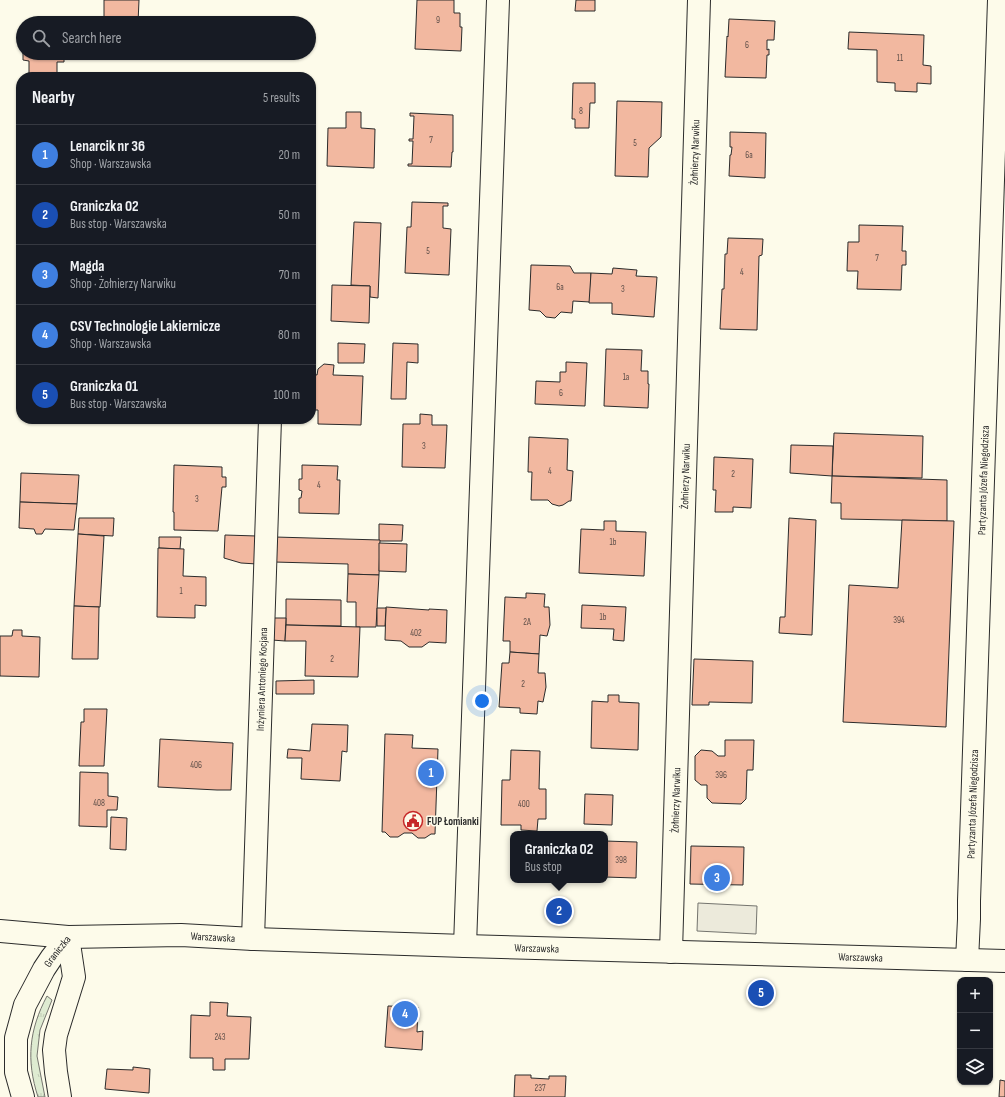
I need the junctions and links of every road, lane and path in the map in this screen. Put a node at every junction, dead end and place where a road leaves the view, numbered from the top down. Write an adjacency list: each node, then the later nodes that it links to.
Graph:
1 (498, 0): 8 (street)
2 (699, 0): 9 (street, Żołnierzy Narwiku)
3 (999, 0): 10 (street, Partyzanta Józefa Niegodzisza)
4 (270, 424): 7 (street, Inżyniera Antoniego Kocjana)
5 (0, 931): 6 (street, Warszawska)
6 (68, 938): 7 (street, Warszawska); 12 (street, Graniczka); 13 (street, Graniczka)
7 (253, 939): 8 (street, Warszawska)
8 (466, 946): 9 (street, Warszawska)
9 (671, 952): 10 (street, Warszawska)
10 (967, 960): 11 (street, Warszawska)
11 (1005, 961)
12 (24, 1097)
13 (60, 1097)

